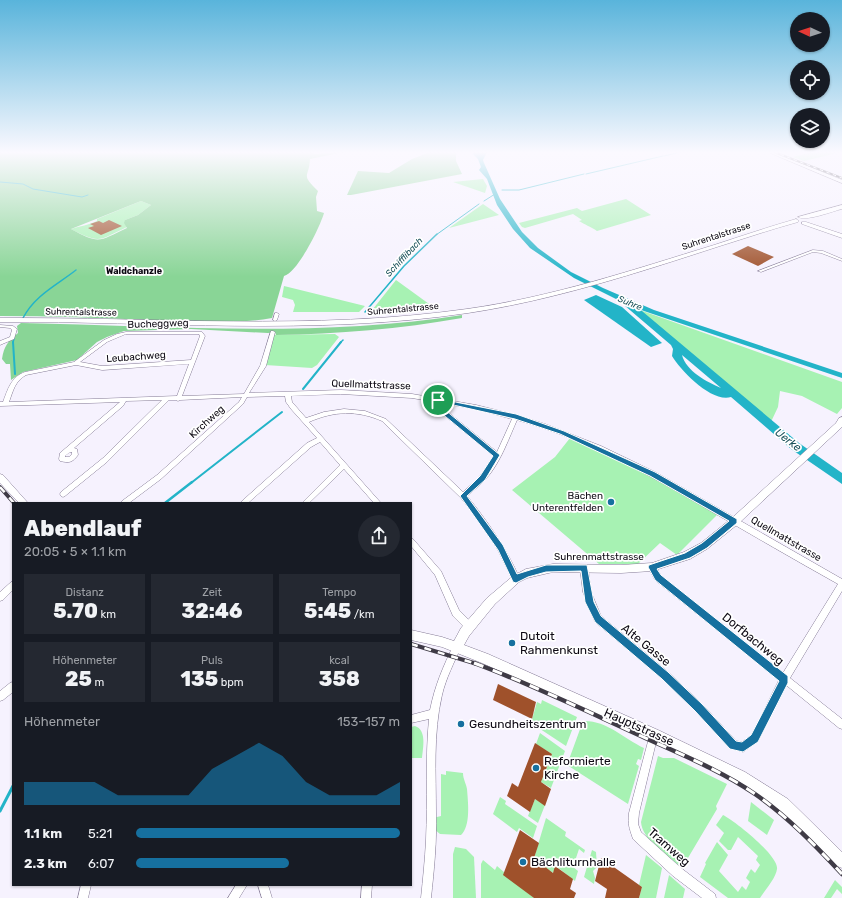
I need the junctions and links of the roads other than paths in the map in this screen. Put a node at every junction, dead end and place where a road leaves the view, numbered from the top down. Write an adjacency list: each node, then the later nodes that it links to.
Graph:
1 (842, 207): 2 (main road)
2 (815, 215): 3 (main road); 5 (main road); 6 (street)
3 (801, 217): 4 (main road); 5 (main road)
4 (796, 222): 5 (main road); 10 (main road, Suhrentalstrasse)
5 (807, 222): 6 (street); 7 (street)
6 (819, 226): 7 (street)
7 (842, 234)
8 (842, 260): 9 (street)
9 (760, 271)
10 (0, 320)
11 (0, 326): 13 (street)
12 (273, 332): 17 (street, Kirchweg)
13 (0, 343)
14 (192, 362): 15 (street, Leubachweg); 15 (street, Bucheggweg); 19 (street, Bucheggweg)
15 (76, 363): 22 (street, Leubachweg)
16 (288, 395): 17 (street, Quellmattstrasse); 21 (street, Quellmattstrasse); 25 (street)
17 (246, 397): 19 (street, Quellmattstrasse); 34 (street, Kirchweg)
18 (167, 399): 19 (street, Quellmattstrasse); 20 (street, Quellmattstrasse); 31 (street)
19 (178, 399)
20 (124, 400): 22 (street, Quellmattstrasse); 27 (street)
21 (438, 400): 23 (street, Quellmattstrasse); 28 (street)
22 (3, 404)
23 (516, 416): 28 (street); 38 (street, Quellmattstrasse)
24 (842, 420): 38 (street, Suhrenmattstrasse)
25 (305, 421): 26 (street); 32 (street)
26 (320, 439): 29 (street); 35 (street)
27 (70, 449)
28 (497, 455): 32 (street)
29 (344, 466): 36 (street); 37 (street)
30 (0, 477): 33 (street)
31 (63, 494)
32 (463, 496): 42 (street)
33 (23, 502)
34 (125, 502)
35 (245, 502)
36 (306, 502)
37 (377, 502)
38 (735, 521): 40 (street, Suhrenmattstrasse); 43 (street, Quellmattstrasse)
39 (412, 542): 46 (street)
40 (652, 567): 41 (street, Suhrenmattstrasse); 49 (street, Dorfbachweg)
41 (584, 568): 42 (street, Suhrenmattstrasse); 49 (street, Alte Gasse)
42 (516, 579): 46 (street, Suhrenmattstrasse)
43 (842, 584): 49 (street)
44 (12, 586): 45 (street)
45 (0, 596)
46 (470, 626): 48 (street, Suhrenmattstrasse)
47 (412, 635): 48 (street, Hauptstrasse)
48 (457, 647): 52 (street); 55 (street, Hauptstrasse)
49 (784, 680): 54 (street, Dorfbachweg)
50 (12, 687): 51 (street)
51 (0, 697)
52 (432, 714): 53 (street); 65 (street)
53 (412, 719)
54 (842, 725)
55 (654, 734): 56 (street, Hauptstrasse); 66 (street, Tramweg)
56 (842, 861)
57 (86, 886): 61 (street)
58 (241, 886): 62 (street)
59 (263, 886): 63 (street)
60 (367, 886): 64 (street)
61 (83, 898)
62 (233, 898)
63 (267, 898)
64 (366, 898)
65 (426, 898)
66 (711, 898)

